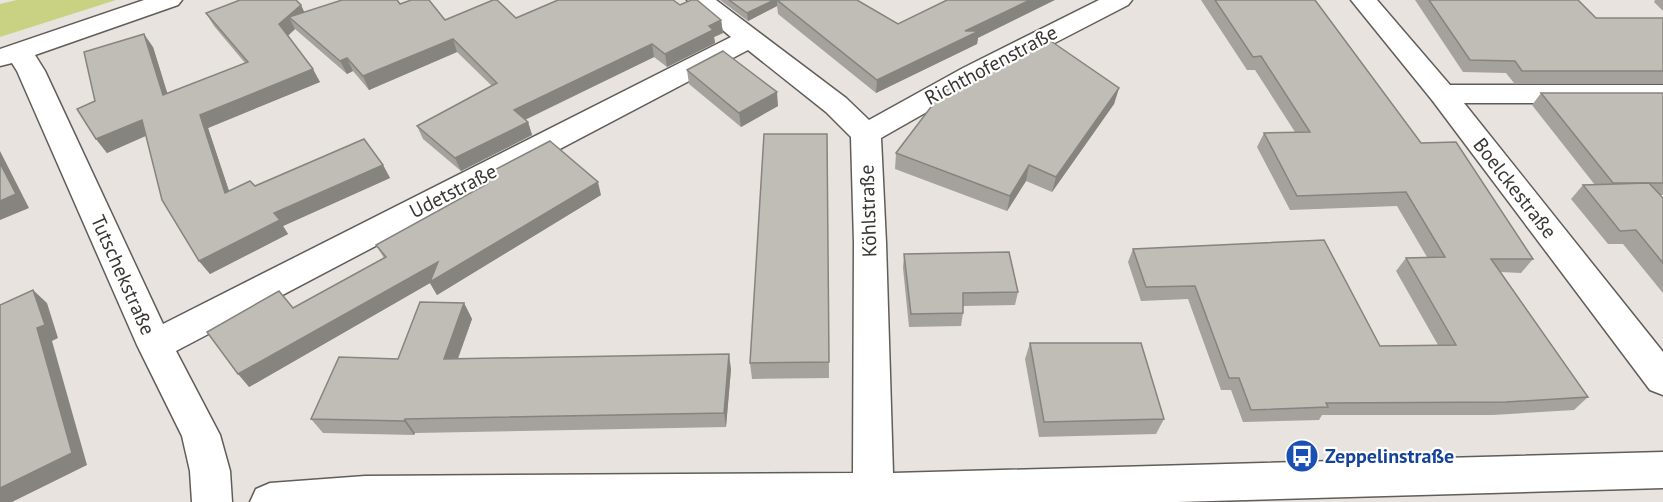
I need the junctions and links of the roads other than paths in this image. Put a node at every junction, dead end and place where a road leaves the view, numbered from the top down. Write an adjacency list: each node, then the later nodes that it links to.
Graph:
1 (170, 0): 6 (street)
2 (700, 0): 5 (street)
3 (1119, 0): 9 (street, Richthofenstraße)
4 (1364, 0): 7 (street, Boelckestraße)
5 (750, 38): 9 (street); 10 (street, Udetstraße)
6 (10, 55): 10 (street, Tutschekstraße)
7 (1442, 94): 8 (street); 11 (street, Boelckestraße)
8 (1663, 94)
9 (866, 134): 13 (street, Köhlstraße)
10 (155, 345): 14 (street, Tutschekstraße)
11 (1663, 379)
12 (1663, 470): 13 (street)
13 (873, 497): 15 (street)
14 (212, 502)
15 (270, 502)

